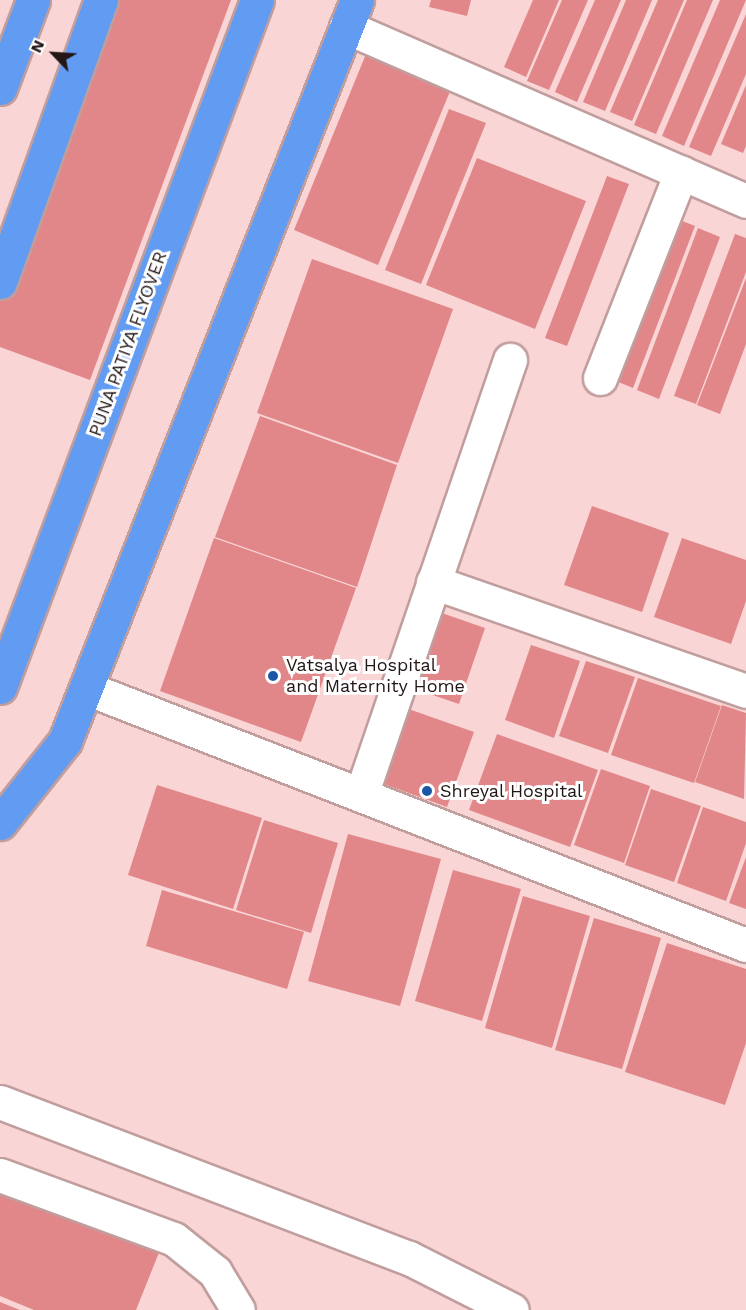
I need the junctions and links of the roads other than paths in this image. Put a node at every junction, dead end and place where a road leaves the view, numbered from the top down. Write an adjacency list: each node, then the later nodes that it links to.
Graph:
1 (33, 0): 5 (highway)
2 (101, 0): 9 (highway)
3 (256, 0): 13 (highway, PUNA PATIYA FLYOVER)
4 (351, 14): 7 (street); 14 (highway)
5 (8, 43): 6 (highway)
6 (0, 88)
7 (681, 172): 8 (street); 11 (street)
8 (746, 201)
9 (0, 282)
10 (510, 360): 12 (street)
11 (600, 378)
12 (433, 582): 15 (street); 16 (street)
13 (0, 687)
14 (86, 688): 16 (street); 17 (highway)
15 (746, 691)
16 (360, 795): 18 (street)
17 (0, 823)
18 (746, 945)
19 (0, 1102): 22 (street)
20 (0, 1175): 21 (street)
21 (238, 1310)
22 (512, 1310)

